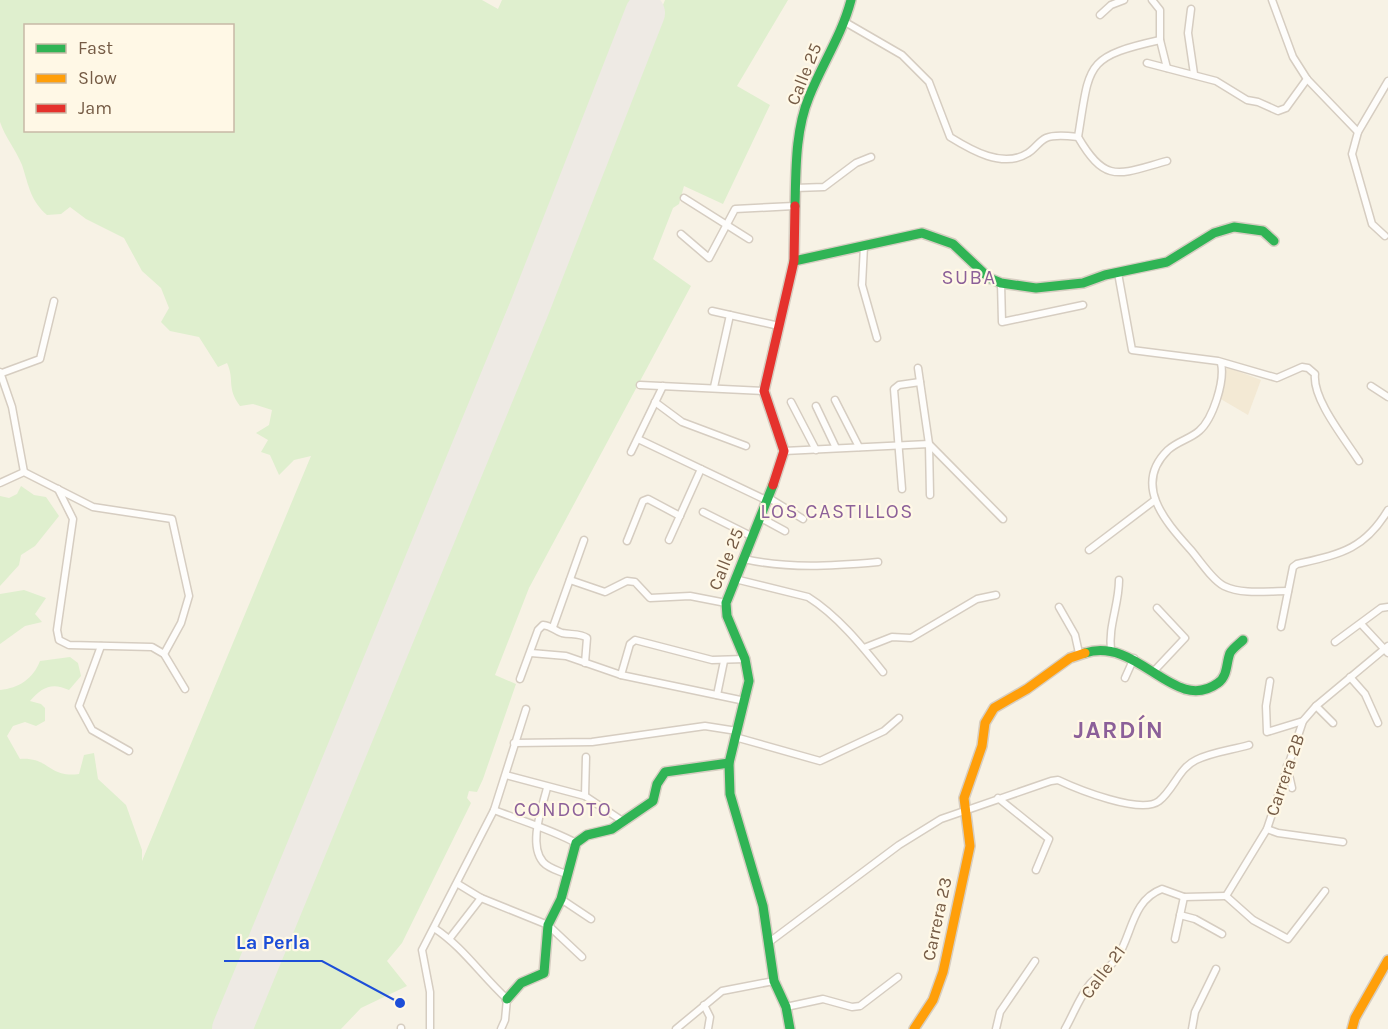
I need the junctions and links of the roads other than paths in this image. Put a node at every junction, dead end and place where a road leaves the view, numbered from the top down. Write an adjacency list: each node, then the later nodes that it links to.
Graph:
1 (851, 0): 7 (street, Calle 25)
2 (1124, 0): 6 (street)
3 (1152, 0): 8 (street)
4 (1272, 0): 12 (street)
5 (1191, 9): 11 (street)
6 (1100, 15)
7 (844, 22): 15 (street); 18 (street, Calle 25)
8 (1160, 40): 10 (street); 15 (street)
9 (1147, 63): 10 (street)
10 (1167, 68): 11 (street)
11 (1194, 74): 12 (street)
12 (1307, 79): 14 (street)
13 (1388, 81): 14 (street)
14 (1358, 132): 23 (street)
15 (1078, 136): 17 (street)
16 (871, 157): 18 (street)
17 (1167, 161)
18 (795, 188): 20 (street, Calle 25)
19 (684, 198): 21 (street)
20 (794, 206): 21 (street); 27 (street, Calle 25)
21 (726, 227): 22 (street); 24 (street)
22 (681, 234)
23 (1385, 236)
24 (749, 240)
25 (1274, 241): 28 (street)
26 (864, 246): 27 (street); 29 (street); 35 (street)
27 (794, 261): 34 (street, Calle 25)
28 (1118, 273): 29 (street); 36 (street)
29 (1001, 283): 31 (street)
30 (54, 301): 38 (street)
31 (1083, 305)
32 (712, 311): 33 (street)
33 (730, 315): 34 (street); 43 (street)
34 (779, 326): 44 (street, Calle 25)
35 (877, 338)
36 (1221, 363): 59 (street); 67 (street)
37 (918, 368): 39 (street)
38 (1, 372): 61 (street)
39 (920, 382): 51 (street); 52 (street)
40 (640, 385): 41 (street)
41 (663, 386): 43 (street); 47 (street)
42 (1371, 386): 45 (street)
43 (714, 387): 44 (street)
44 (764, 391): 57 (street)
45 (1388, 397)
46 (835, 400): 54 (street)
47 (655, 402): 50 (street); 53 (street)
48 (792, 402): 56 (street)
49 (816, 406): 55 (street)
50 (638, 439): 58 (street); 60 (street)
51 (928, 444): 52 (street); 65 (street); 73 (street)
52 (900, 445): 54 (street); 64 (street)
53 (746, 446)
54 (859, 447): 55 (street)
55 (836, 448): 56 (street)
56 (816, 450): 57 (street)
57 (784, 451): 66 (street, Calle 25)
58 (631, 452)
59 (1359, 461)
60 (701, 469): 66 (street); 70 (street)
61 (24, 472): 62 (street); 63 (street)
62 (0, 483)
63 (58, 489): 96 (street); 102 (street)
64 (902, 489)
65 (930, 495)
66 (769, 499): 71 (street, Calle 25); 72 (street)
67 (1155, 500): 79 (street); 85 (street)
68 (1388, 510): 85 (street)
69 (703, 512): 75 (street)
70 (680, 516): 77 (street); 78 (street)
71 (761, 518): 74 (street); 75 (street, Calle 25)
72 (803, 519)
73 (1003, 519)
74 (785, 531)
75 (753, 537): 80 (street, Calle 25)
76 (584, 540): 83 (street)
77 (669, 540)
78 (627, 542)
79 (1089, 550)
80 (744, 559): 81 (street); 82 (street, Calle 25)
81 (878, 562)
82 (735, 579): 87 (street, Calle 25); 97 (street)
83 (570, 580): 87 (street); 92 (street)
84 (1119, 580): 99 (street)
85 (1288, 591): 93 (street)
86 (996, 595): 97 (street)
87 (726, 603): 104 (street, Calle 25)
88 (1059, 607): 101 (street)
89 (1388, 607): 91 (street)
90 (1157, 608): 107 (street)
91 (1362, 625): 95 (street); 98 (street)
92 (553, 627): 100 (street); 106 (street)
93 (1281, 627)
94 (1243, 640): 107 (street)
95 (1335, 642)
96 (101, 646): 102 (street); 126 (street)
97 (864, 648): 108 (street)
98 (1387, 649): 110 (street)
99 (1111, 651): 101 (street); 103 (street)
100 (531, 653): 106 (street); 112 (street)
101 (1079, 653): 135 (street)
102 (164, 654): 114 (street)
103 (1134, 658): 107 (street); 111 (street)
104 (745, 659): 105 (street); 116 (street, Calle 25)
105 (724, 661): 109 (street); 115 (street)
106 (585, 663): 109 (street)
107 (1154, 671)
108 (883, 672)
109 (621, 675): 115 (street)
110 (1350, 677): 117 (street); 122 (street)
111 (1125, 678)
112 (520, 679)
113 (1270, 681): 120 (street)
114 (184, 689)
115 (717, 695): 116 (street)
116 (745, 701): 123 (street, Calle 25)
117 (1316, 706): 120 (street); 121 (street)
118 (526, 709): 124 (street)
119 (899, 718): 123 (street)
120 (1303, 721): 129 (street, Carrera 2B)
121 (1333, 723)
122 (1378, 723)
123 (736, 734): 124 (street); 128 (street, Calle 25)
124 (514, 743): 130 (street)
125 (1249, 745): 134 (street)
126 (129, 751)
127 (586, 757): 133 (street)
128 (729, 763): 137 (street); 157 (street, Calle 25)
129 (1287, 766): 132 (street); 139 (street, Carrera 2B)
130 (506, 775): 131 (street); 136 (street)
131 (547, 788): 133 (street); 138 (street)
132 (1292, 788)
133 (585, 796): 137 (street)
134 (998, 798): 135 (street); 142 (street)
135 (964, 809): 157 (street); 172 (street, Carrera 23)
136 (494, 810): 138 (street); 144 (street)
137 (624, 822): 141 (street)
138 (538, 828): 141 (street); 143 (street)
139 (1267, 829): 140 (street); 147 (street, Carrera 2B)
140 (1343, 842)
141 (576, 843): 143 (street)
142 (1036, 870)
143 (568, 875): 149 (street)
144 (458, 884): 148 (street); 153 (street)
145 (1325, 891): 147 (street)
146 (1184, 897): 147 (street); 150 (street); 174 (street, Calle 21)
147 (1226, 897)
148 (481, 898): 152 (street); 155 (street)
149 (561, 899): 151 (street); 152 (street)
150 (1180, 915): 154 (street); 156 (street)
151 (591, 920)
152 (548, 925): 158 (street); 164 (street)
153 (434, 928): 155 (street); 167 (street)
154 (1222, 934)
155 (450, 939): 164 (street)
156 (1175, 939)
157 (768, 944): 163 (street, Calle 25)
158 (582, 957)
159 (1388, 960): 176 (street)
160 (1035, 961): 173 (street)
161 (1216, 969): 175 (street)
162 (898, 977): 166 (street)
163 (774, 981): 165 (street); 166 (street, Calle 25)
164 (507, 999): 168 (street)
165 (704, 1005): 169 (street); 170 (street)
166 (786, 1007): 171 (street, Calle 25)
167 (430, 1029)
168 (501, 1029)
169 (676, 1029)
170 (708, 1029)
171 (790, 1029)
172 (914, 1029)
173 (996, 1029)
174 (1065, 1029)
175 (1192, 1029)
176 (1352, 1029)

